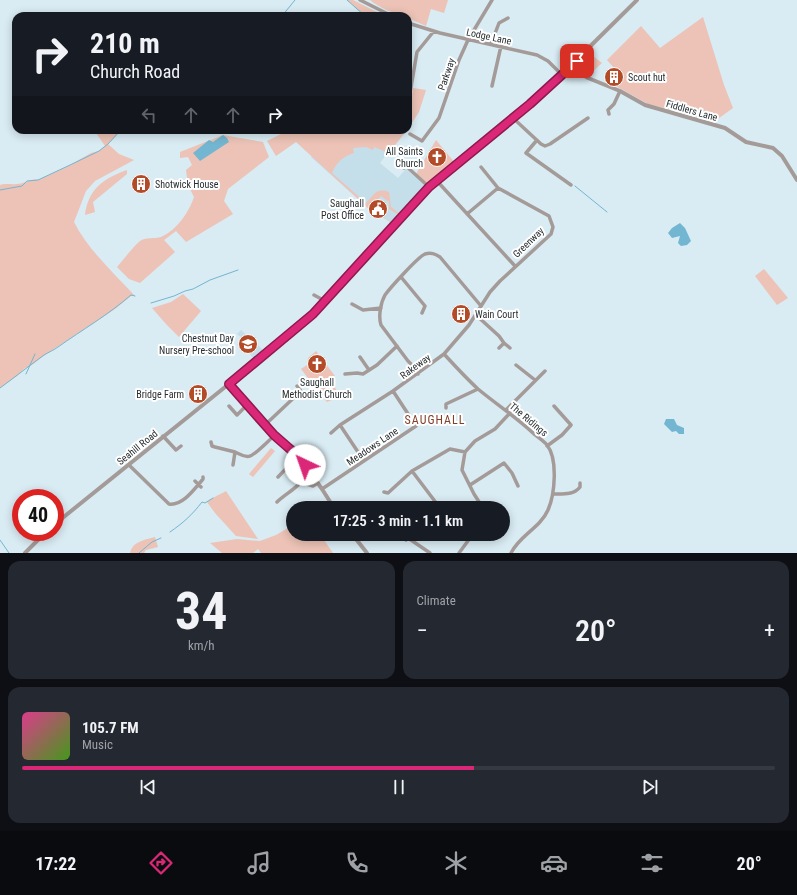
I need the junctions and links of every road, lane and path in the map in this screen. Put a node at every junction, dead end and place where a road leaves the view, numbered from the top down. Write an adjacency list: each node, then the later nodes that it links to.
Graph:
1 (360, 0): 4 (street)
2 (492, 0): 8 (street, Parkway)
3 (637, 0): 11 (street, Seahill Road)
4 (384, 12)
5 (508, 18): 9 (street)
6 (412, 23): 7 (street, Lodge Lane)
7 (434, 31): 8 (street, Lodge Lane); 13 (street)
8 (468, 40): 9 (street, Lodge Lane); 19 (street, Parkway)
9 (490, 44): 10 (street, Lodge Lane)
10 (501, 46): 12 (street, Lodge Lane); 14 (street)
11 (571, 67): 12 (street, Seahill Road); 15 (street, Fiddlers Lane)
12 (562, 75): 17 (street, Seahill Road)
13 (412, 76)
14 (488, 82)
15 (620, 92): 16 (street); 23 (street, Fiddlers Lane)
16 (603, 107)
17 (513, 118): 20 (street); 24 (street, Seahill Road)
18 (588, 118): 20 (street)
19 (410, 134)
20 (537, 140): 25 (street)
21 (406, 166): 26 (street)
22 (481, 167): 27 (street, Greenway)
23 (797, 180)
24 (437, 181): 26 (street, Seahill Road); 28 (street)
25 (571, 185)
26 (429, 187): 32 (street, Seahill Road)
27 (498, 188): 28 (street); 29 (street, Greenway)
28 (467, 214): 29 (street)
29 (515, 266): 34 (street, Greenway)
30 (401, 277): 34 (street); 35 (street); 36 (street)
31 (314, 295): 32 (street)
32 (324, 301): 50 (street, Seahill Road)
33 (352, 304): 35 (street)
34 (482, 305): 37 (street, Rakeway)
35 (381, 308): 39 (street)
36 (422, 312)
37 (476, 315): 38 (street); 42 (street, Rakeway)
38 (504, 343): 40 (street); 41 (street)
39 (397, 346): 46 (street); 48 (street)
40 (499, 348)
41 (510, 348)
42 (444, 354): 48 (street, Rakeway); 52 (street, The Ridings)
43 (360, 357): 46 (street)
44 (516, 365): 49 (street)
45 (545, 370): 49 (street)
46 (368, 371): 47 (street)
47 (345, 374)
48 (418, 374): 53 (street, Rakeway)
49 (535, 380): 58 (street)
50 (229, 384): 56 (street); 64 (street, Seahill Road)
51 (297, 386): 60 (street)
52 (478, 389): 54 (street); 58 (street, The Ridings)
53 (393, 391): 61 (street, Rakeway); 72 (street, Meadows Lane)
54 (443, 400)
55 (229, 406): 56 (street)
56 (247, 406): 60 (street)
57 (556, 407): 66 (street)
58 (506, 410): 59 (street, The Ridings)
59 (510, 413): 66 (street, The Ridings); 69 (street)
60 (266, 424): 63 (street)
61 (340, 425): 62 (street, Rakeway); 72 (street)
62 (331, 433)
63 (274, 435): 68 (street); 70 (street)
64 (163, 436): 65 (street); 74 (street, Seahill Road)
65 (181, 446)
66 (547, 446): 84 (street, The Ridings)
67 (210, 450): 68 (street)
68 (235, 452): 75 (street)
69 (465, 452): 76 (street); 80 (street)
70 (298, 456): 77 (street); 79 (street)
71 (501, 458): 73 (street)
72 (364, 461): 83 (street, Meadows Lane)
73 (504, 463): 80 (street); 81 (street)
74 (129, 465): 78 (street); 90 (street, Seahill Road)
75 (233, 465)
76 (412, 471): 85 (street); 87 (street)
77 (278, 477)
78 (204, 479)
79 (318, 482): 83 (street); 89 (street)
80 (470, 485): 88 (street)
81 (518, 486)
82 (581, 486): 84 (street)
83 (322, 489): 86 (street)
84 (554, 494): 99 (street, The Ridings)
85 (390, 497)
86 (330, 501)
87 (435, 501)
88 (479, 501)
89 (277, 502)
90 (64, 517)
91 (37, 541): 95 (street)
92 (357, 541): 96 (street)
93 (412, 541): 97 (street)
94 (468, 541): 98 (street)
95 (25, 553)
96 (366, 553)
97 (430, 553)
98 (459, 553)
99 (511, 553)

